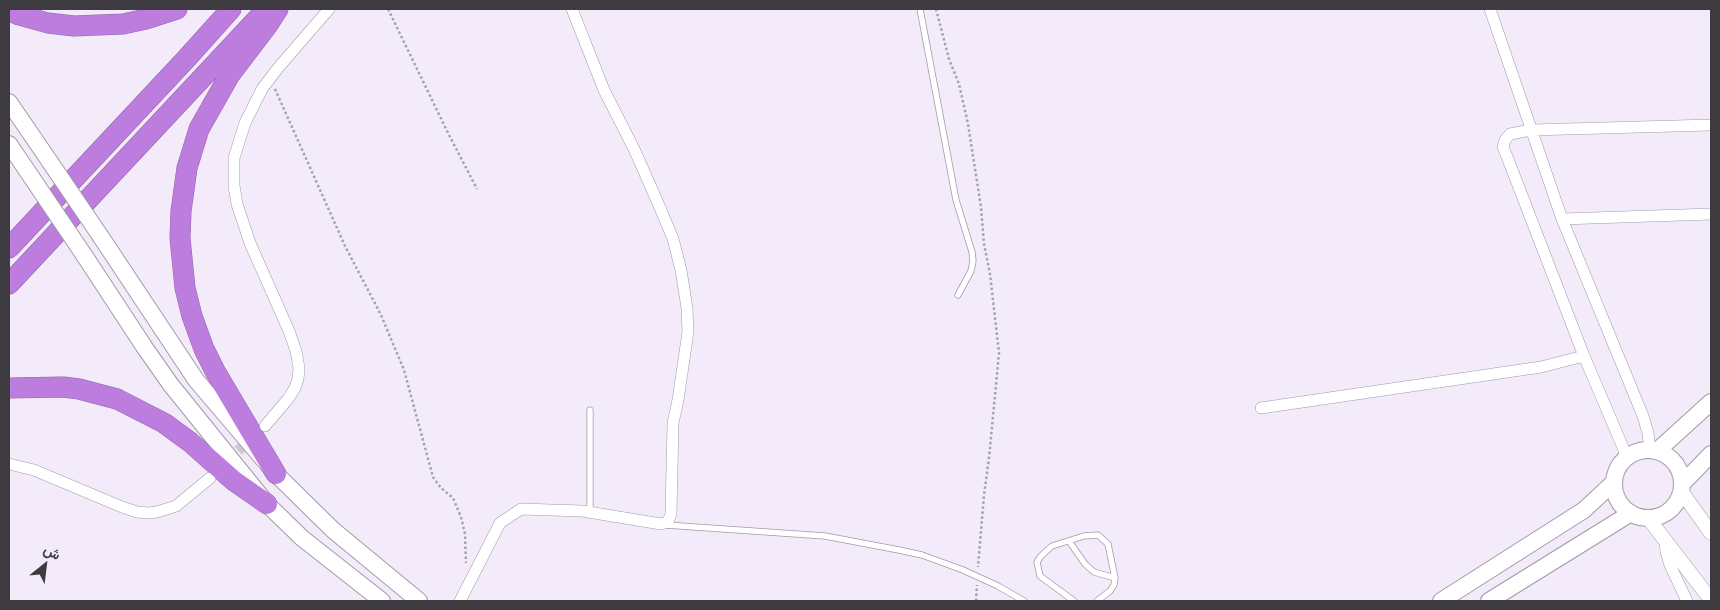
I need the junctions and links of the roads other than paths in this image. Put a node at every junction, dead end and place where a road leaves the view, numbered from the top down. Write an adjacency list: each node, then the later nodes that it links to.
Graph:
1 (177, 9): 9 (highway)
2 (230, 9): 16 (highway)
3 (267, 9): 17 (highway)
4 (278, 9): 29 (highway)
5 (329, 9): 24 (street)
6 (572, 9): 37 (street)
7 (920, 9): 18 (lane)
8 (1490, 9): 12 (street)
9 (9, 10)
10 (9, 102): 29 (main road, bridge)
11 (1711, 125): 12 (street)
12 (1531, 130): 15 (street); 19 (street)
13 (9, 144): 33 (main road, bridge)
14 (1711, 214): 15 (street)
15 (1562, 219): 25 (street)
16 (9, 248)
17 (9, 284)
18 (958, 295)
19 (1584, 356): 22 (street); 27 (street)
20 (9, 388): 33 (highway)
21 (1711, 402): 25 (main road)
22 (1261, 408)
23 (590, 410): 34 (lane)
24 (265, 426)
25 (1653, 451): 27 (main road); 32 (main road)
26 (1711, 454): 32 (main road)
27 (1627, 457): 31 (main road)
28 (9, 464): 30 (street)
29 (276, 474): 44 (main road)
30 (210, 478)
31 (1614, 482): 35 (main road); 49 (main road)
32 (1682, 487): 36 (main road); 38 (street)
33 (267, 504): 43 (main road)
34 (590, 512): 37 (street); 45 (street)
35 (1631, 513): 36 (main road); 50 (main road)
36 (1648, 518): 39 (street)
37 (660, 524): 46 (lane)
38 (1711, 533)
39 (1665, 538): 42 (street); 51 (street)
40 (1069, 540): 41 (lane); 41 (lane); 47 (lane)
41 (1115, 578): 48 (lane)
42 (1711, 600)
43 (382, 601)
44 (419, 601)
45 (460, 601)
46 (1024, 601)
47 (1074, 601)
48 (1097, 601)
49 (1441, 601)
50 (1489, 601)
51 (1687, 601)

